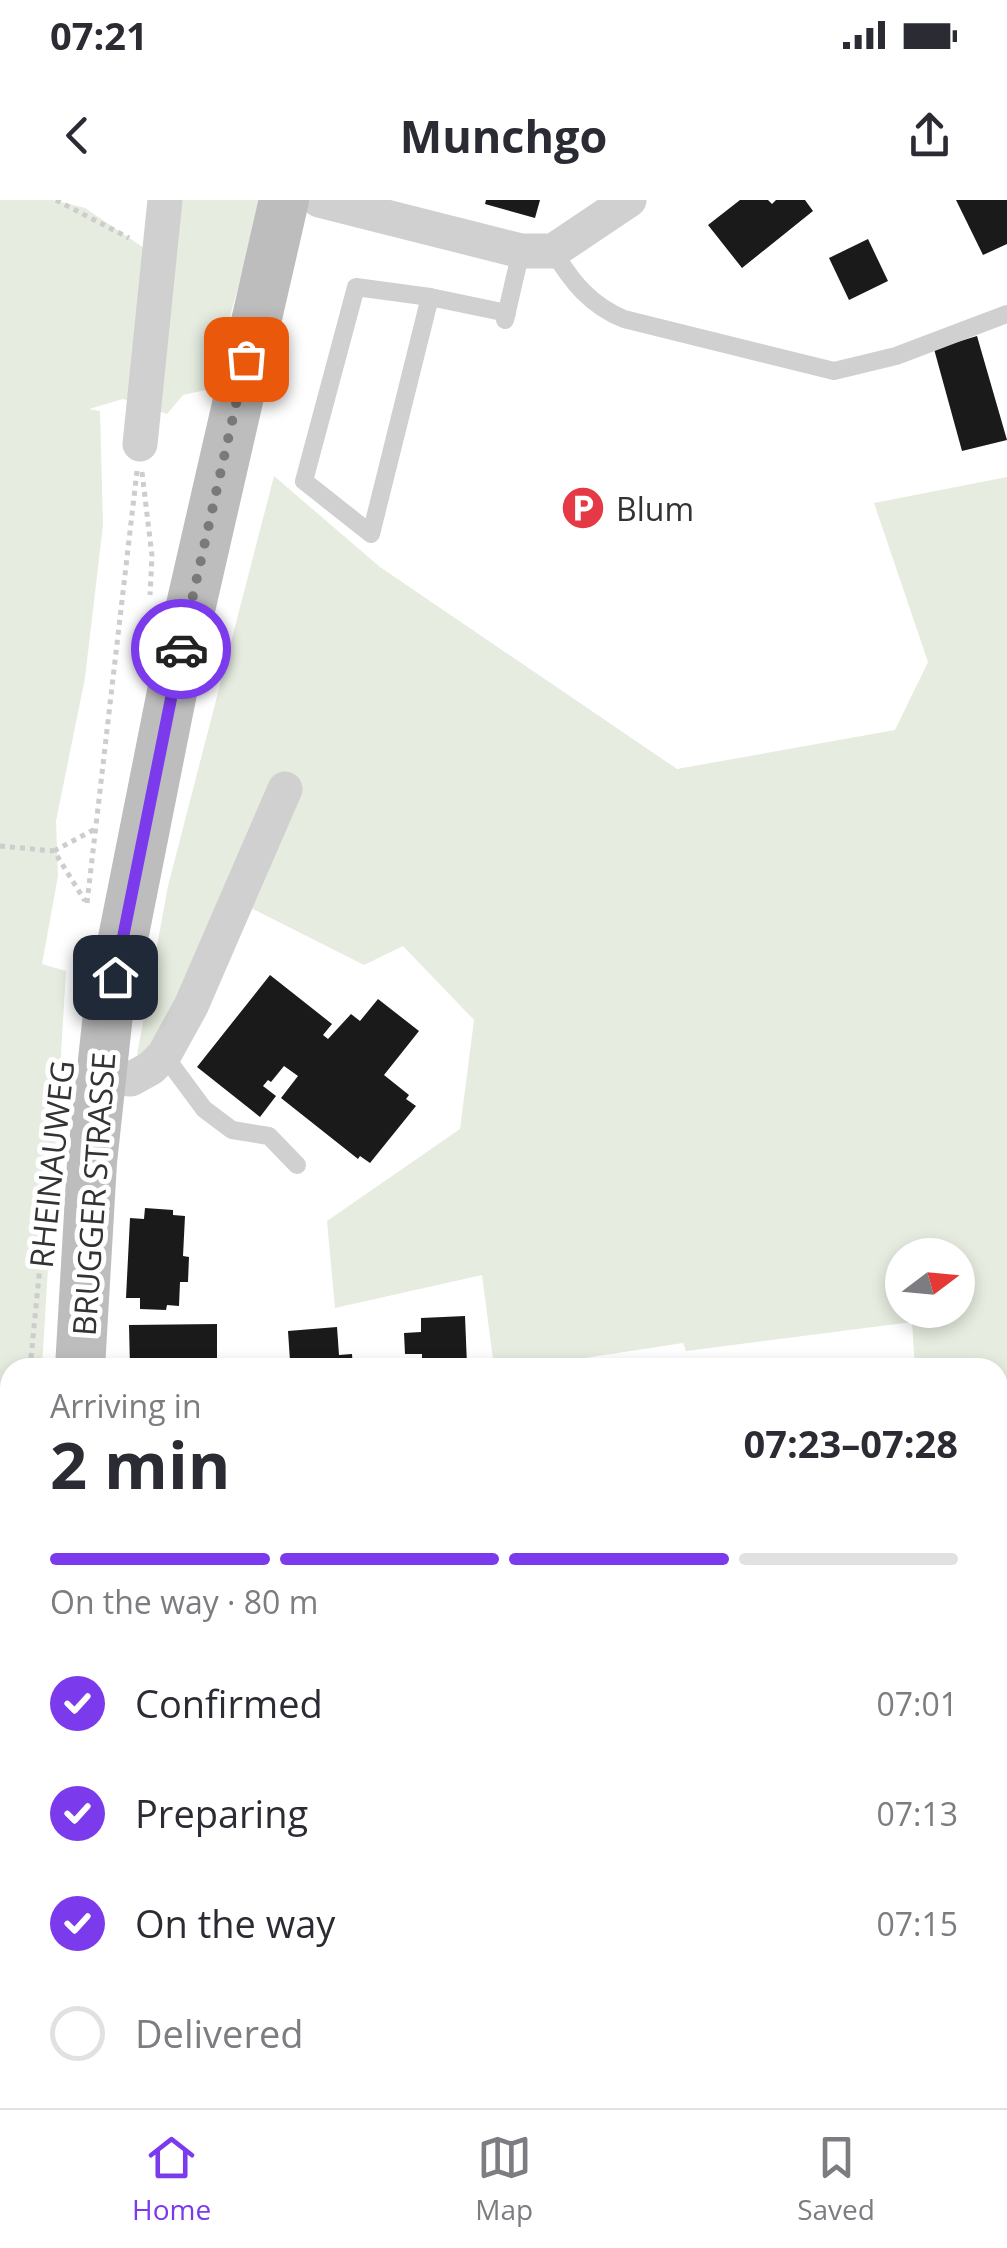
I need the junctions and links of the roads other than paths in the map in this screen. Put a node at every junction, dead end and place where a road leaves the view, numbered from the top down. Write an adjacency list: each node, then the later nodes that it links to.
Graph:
1 (165, 200): 8 (street)
2 (284, 200): 11 (main road, BRUGGER STRASSE)
3 (319, 200): 5 (street)
4 (612, 206): 5 (street)
5 (537, 251): 6 (lane); 7 (lane)
6 (430, 298): 6 (lane)
7 (1007, 314)
8 (140, 444)
9 (285, 789): 10 (street)
10 (164, 1055): 11 (street); 12 (lane)
11 (80, 1072): 13 (main road, BRUGGER STRASSE)
12 (296, 1165)
13 (80, 1358)

